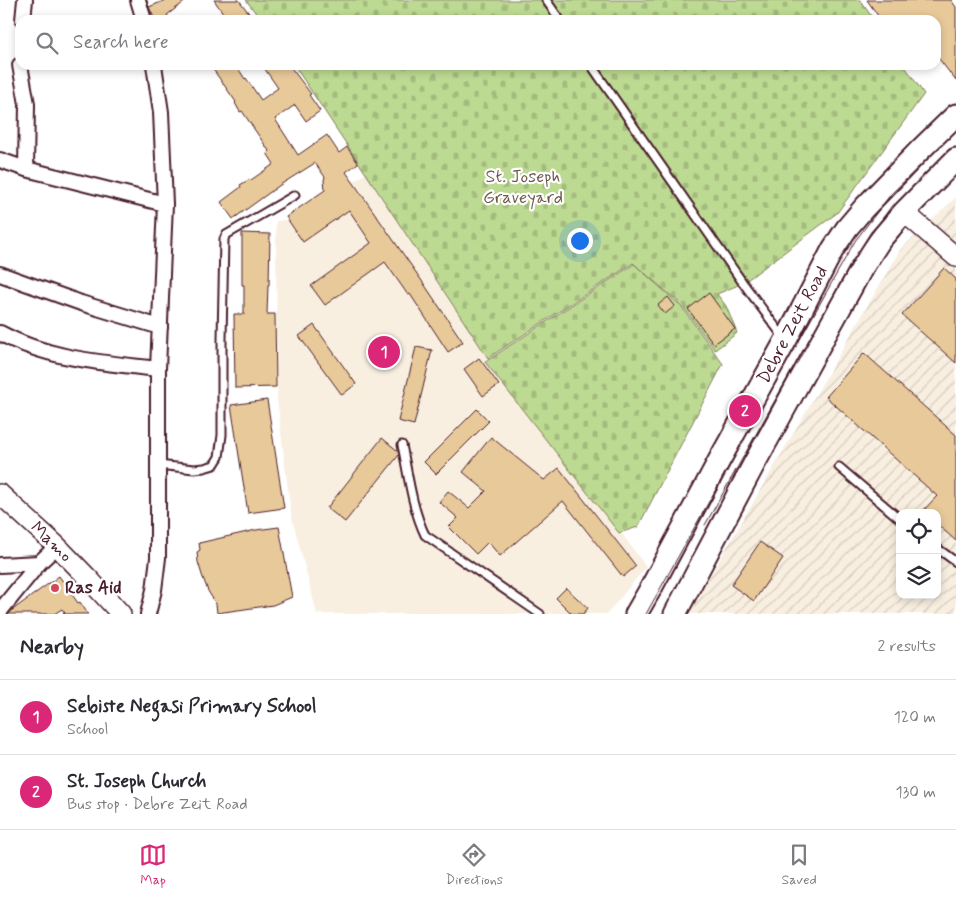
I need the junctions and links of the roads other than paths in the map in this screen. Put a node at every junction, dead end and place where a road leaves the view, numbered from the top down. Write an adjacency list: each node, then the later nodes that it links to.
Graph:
1 (25, 0): 4 (street)
2 (138, 0): 5 (street)
3 (546, 0): 6 (lane)
4 (24, 15)
5 (142, 15)
6 (556, 15)
7 (21, 70): 13 (street)
8 (155, 70): 15 (street)
9 (594, 70): 21 (lane)
10 (956, 115): 21 (main road, Debre Zeit Road)
11 (956, 159): 16 (main road, Debre Zeit Road)
12 (0, 160): 13 (street)
13 (26, 169): 15 (street)
14 (295, 196): 24 (lane)
15 (165, 204): 19 (street)
16 (904, 212): 17 (street); 39 (main road, Debre Zeit Road)
17 (956, 257)
18 (0, 274): 19 (street)
19 (160, 327): 22 (street)
20 (0, 333): 22 (street)
21 (786, 340): 38 (main road, Debre Zeit Road)
22 (158, 369): 24 (street)
23 (402, 445): 37 (lane)
24 (158, 465): 36 (street)
25 (839, 467): 28 (lane)
26 (0, 494): 30 (street, Mamo)
27 (0, 507): 30 (street)
28 (896, 516)
29 (941, 551): 31 (lane)
30 (49, 554): 32 (street); 33 (street); 34 (street); 35 (street, Mamo)
31 (956, 562)
32 (0, 565)
33 (0, 611)
34 (107, 614)
35 (121, 614)
36 (148, 614)
37 (540, 614)
38 (636, 614)
39 (675, 614)

